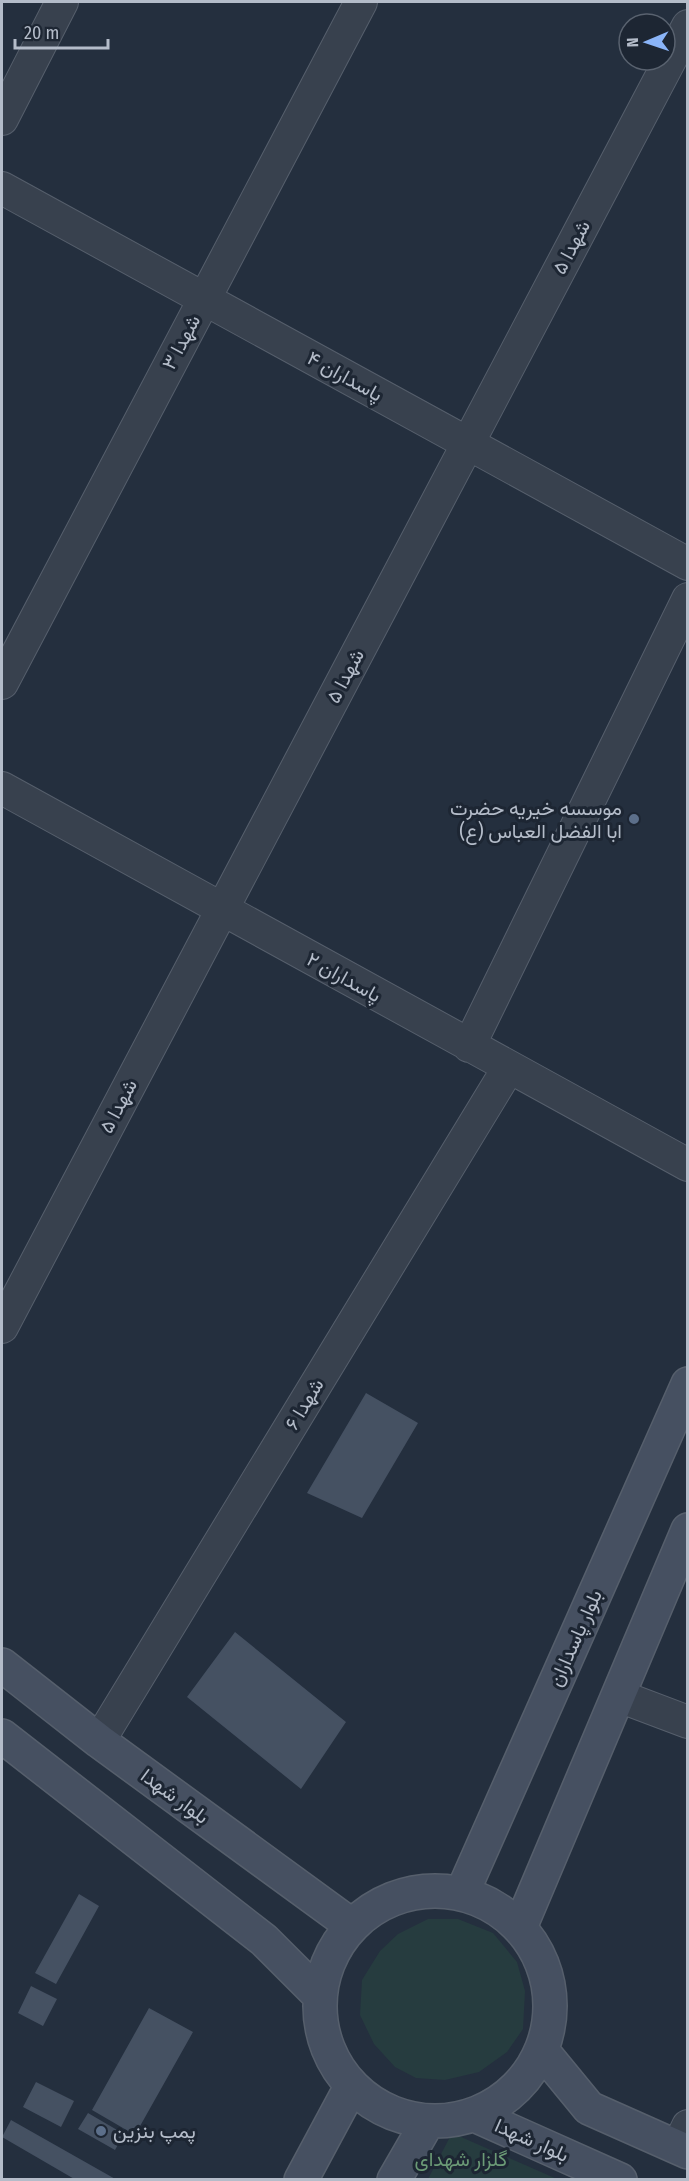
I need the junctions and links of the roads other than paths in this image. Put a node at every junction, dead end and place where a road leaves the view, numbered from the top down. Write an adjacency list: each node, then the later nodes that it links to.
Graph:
1 (62, 2): 4 (street)
2 (361, 2): 6 (street, شهدا ۳)
3 (687, 26): 7 (street, شهدا ۵)
4 (2, 119)
5 (2, 188): 6 (street, پاسداران ۴)
6 (204, 299): 7 (street, پاسداران ۴); 10 (street, شهدا ۳)
7 (468, 443): 8 (street, پاسداران ۴); 12 (street, شهدا ۵)
8 (687, 564)
9 (687, 599): 13 (street)
10 (2, 683)
11 (2, 788): 12 (street, پاسداران ۲)
12 (222, 909): 13 (street, پاسداران ۲); 16 (street, شهدا ۵)
13 (469, 1046): 14 (street, پاسداران ۲)
14 (509, 1067): 15 (street, پاسداران ۲); 23 (street, شهدا ۶)
15 (687, 1165)
16 (2, 1326)
17 (687, 1384): 24 (main road, بلوار پاسداران)
18 (687, 1530): 20 (main road)
19 (2, 1665): 23 (main road, بلوار شهدا)
20 (619, 1696): 21 (street); 26 (main road)
21 (687, 1722)
22 (2, 1736): 27 (main road)
23 (99, 1741): 25 (main road, بلوار شهدا)
24 (463, 1892): 25 (main road); 26 (main road)
25 (351, 1925): 27 (main road)
26 (521, 1925): 28 (main road)
27 (319, 1995): 29 (main road)
28 (543, 2052): 30 (main road); 32 (main road)
29 (351, 2087): 31 (main road); 33 (main road)
30 (477, 2116): 31 (main road); 35 (main road, بلوار شهدا)
31 (427, 2123): 34 (main road)
32 (684, 2142)
33 (301, 2180)
34 (394, 2180)
35 (620, 2180)

